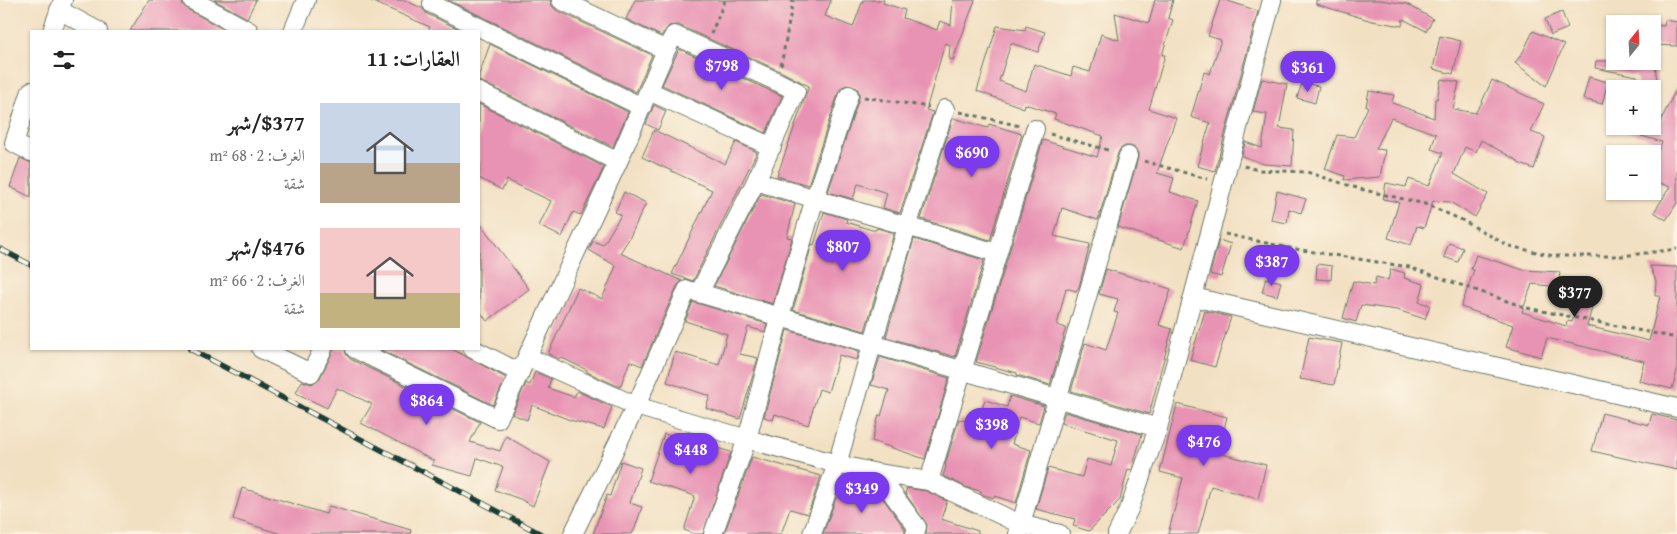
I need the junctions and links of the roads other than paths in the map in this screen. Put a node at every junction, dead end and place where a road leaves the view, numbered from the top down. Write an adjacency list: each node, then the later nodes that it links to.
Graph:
1 (192, 0): 9 (street)
2 (306, 0): 10 (street)
3 (434, 0): 16 (street)
4 (562, 0): 11 (street)
5 (1272, 0): 28 (street)
6 (61, 5): 7 (street); 8 (street)
7 (52, 30)
8 (97, 30)
9 (247, 30)
10 (293, 30)
11 (666, 50): 12 (street); 19 (street)
12 (649, 90): 16 (street); 19 (street)
13 (480, 93): 22 (street)
14 (30, 94): 20 (street)
15 (849, 95): 24 (street)
16 (642, 107): 22 (street)
17 (944, 109): 25 (street)
18 (1035, 129): 26 (street)
19 (772, 147): 23 (street)
20 (30, 151)
21 (1128, 156): 38 (street)
22 (618, 162): 35 (street)
23 (756, 181): 24 (street); 27 (street)
24 (815, 198): 25 (street); 29 (street)
25 (907, 226): 26 (street); 30 (street)
26 (997, 253): 36 (street)
27 (699, 293): 29 (street); 39 (street)
28 (1193, 297): 40 (street); 41 (street)
29 (780, 316): 30 (street); 42 (street)
30 (872, 344): 36 (street); 43 (street)
31 (263, 350): 32 (street)
32 (322, 350)
33 (357, 350): 37 (street)
34 (475, 350): 37 (street)
35 (528, 357): 37 (street); 39 (street)
36 (963, 370): 38 (street); 45 (street)
37 (520, 373)
38 (1058, 397): 41 (street); 46 (street)
39 (636, 406): 42 (street); 47 (street)
40 (1677, 408)
41 (1158, 428): 52 (street)
42 (746, 439): 43 (street); 48 (street)
43 (837, 464): 44 (street); 49 (street)
44 (878, 473): 45 (street); 50 (street)
45 (929, 481): 46 (street)
46 (1019, 529): 51 (street)
47 (573, 534)
48 (713, 534)
49 (812, 534)
50 (915, 534)
51 (1060, 534)
52 (1118, 534)

